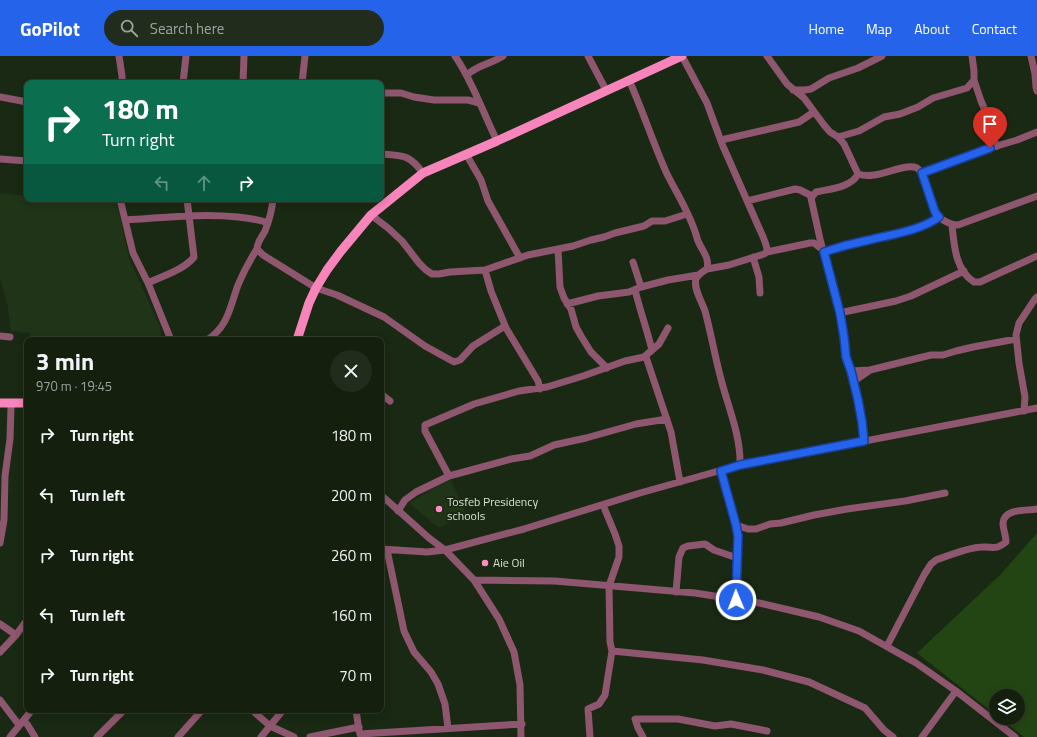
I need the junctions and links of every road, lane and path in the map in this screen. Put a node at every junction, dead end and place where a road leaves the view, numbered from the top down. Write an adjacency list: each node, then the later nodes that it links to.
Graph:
1 (119, 56): 15 (street)
2 (181, 56): 3 (street)
3 (186, 56): 16 (street)
4 (244, 56): 17 (street)
5 (305, 56): 18 (street)
6 (455, 56): 14 (street)
7 (502, 56): 14 (street)
8 (588, 56): 21 (street)
9 (682, 56): 19 (main road); 31 (street)
10 (767, 56): 22 (street)
11 (882, 56): 22 (street)
12 (972, 56): 20 (street)
13 (1030, 56): 23 (street)
14 (467, 75): 27 (street)
15 (122, 80)
16 (183, 80)
17 (243, 80)
18 (302, 80)
19 (629, 80): 21 (main road); 47 (street)
20 (974, 80): 30 (street); 33 (street)
21 (606, 90): 32 (main road)
22 (793, 90): 28 (street)
23 (1037, 91)
24 (384, 93): 27 (street)
25 (0, 97): 26 (street)
26 (24, 101)
27 (478, 103): 32 (street)
28 (814, 112): 30 (street); 31 (street)
29 (1037, 132): 33 (street)
30 (838, 137): 40 (street)
31 (721, 140): 43 (street)
32 (497, 141): 35 (main road)
33 (997, 146): 39 (street)
34 (384, 154): 38 (street)
35 (466, 154): 38 (main road); 61 (street)
36 (0, 159): 37 (street)
37 (24, 160)
38 (424, 172): 49 (main road)
39 (922, 173): 40 (street); 50 (street)
40 (858, 174): 41 (street)
41 (812, 196): 43 (street); 54 (street)
42 (1037, 196): 53 (street)
43 (747, 201): 58 (street)
44 (121, 202): 51 (street)
45 (187, 202): 48 (street)
46 (272, 202): 52 (street)
47 (687, 214): 56 (street); 63 (street)
48 (188, 215): 51 (street); 52 (street); 67 (street)
49 (371, 215): 64 (street); 68 (main road)
50 (939, 217): 53 (street); 57 (street)
51 (125, 220): 67 (street)
52 (268, 224): 55 (street)
53 (952, 224): 65 (street)
54 (818, 242): 57 (street); 58 (street)
55 (257, 249): 68 (street); 79 (street)
56 (558, 249): 61 (street); 72 (street)
57 (824, 251): 73 (street)
58 (766, 252): 60 (street)
59 (1037, 256): 65 (street)
60 (753, 257): 63 (street); 70 (street)
61 (520, 258): 64 (street)
62 (633, 262): 69 (street)
63 (708, 269): 66 (street)
64 (484, 270): 74 (street)
65 (964, 271): 73 (street)
66 (698, 275): 69 (street); 100 (street)
67 (148, 283): 78 (street)
68 (316, 288): 74 (street); 80 (main road)
69 (638, 288): 72 (street); 82 (street)
70 (760, 293)
71 (1037, 297): 81 (street)
72 (567, 304): 84 (street)
73 (840, 313): 86 (street)
74 (505, 326): 88 (street)
75 (668, 328): 82 (street)
76 (0, 336): 77 (street)
77 (10, 336)
78 (170, 337)
79 (211, 337)
80 (298, 337)
81 (1016, 339): 85 (street); 97 (street)
82 (652, 350): 83 (street)
83 (646, 356): 84 (street); 98 (street)
84 (606, 368): 88 (street)
85 (870, 370): 86 (street); 87 (street)
86 (851, 371): 87 (street)
87 (854, 384): 99 (street)
88 (540, 389): 102 (street)
89 (384, 396): 90 (street)
90 (390, 401)
91 (0, 402): 92 (main road)
92 (24, 403)
93 (0, 407): 94 (main road)
94 (11, 407): 95 (main road); 110 (street)
95 (24, 407)
96 (1037, 408): 97 (street)
97 (1024, 411): 99 (street)
98 (667, 420): 102 (street); 103 (street)
99 (864, 441): 100 (street)
100 (740, 465): 101 (street)
101 (721, 471): 103 (street); 109 (street)
102 (449, 476): 108 (street)
103 (680, 482): 106 (street)
104 (946, 493): 109 (street)
105 (384, 498): 108 (street)
106 (603, 504): 112 (street); 115 (street)
107 (1037, 509): 121 (street)
108 (398, 510): 112 (street)
109 (736, 525): 113 (street)
110 (0, 543)
111 (384, 550): 112 (street); 135 (street)
112 (445, 550): 114 (street)
113 (737, 558): 116 (street); 117 (street)
114 (474, 580): 115 (street); 133 (street)
115 (610, 586): 116 (street); 122 (street)
116 (676, 592): 117 (street)
117 (736, 600): 121 (street)
118 (0, 624): 120 (street)
119 (24, 624): 120 (street)
120 (16, 635): 123 (street)
121 (887, 646): 124 (street)
122 (612, 651): 146 (street); 148 (street)
123 (0, 652)
124 (956, 691): 149 (street); 150 (street)
125 (0, 700): 132 (street)
126 (29, 713): 132 (street)
127 (117, 713): 140 (street)
128 (199, 713): 141 (street)
129 (255, 713): 134 (street)
130 (281, 713): 134 (street)
131 (357, 713): 137 (street)
132 (21, 723): 138 (street); 139 (street)
133 (522, 724): 135 (street); 145 (street)
134 (270, 726): 142 (street); 143 (street)
135 (448, 728): 137 (street)
136 (766, 731): 147 (street)
137 (360, 733): 144 (street)
138 (10, 737)
139 (35, 737)
140 (97, 737)
141 (178, 737)
142 (261, 737)
143 (294, 737)
144 (310, 737)
145 (521, 737)
146 (590, 737)
147 (643, 737)
148 (894, 737)
149 (922, 737)
150 (1015, 737)

